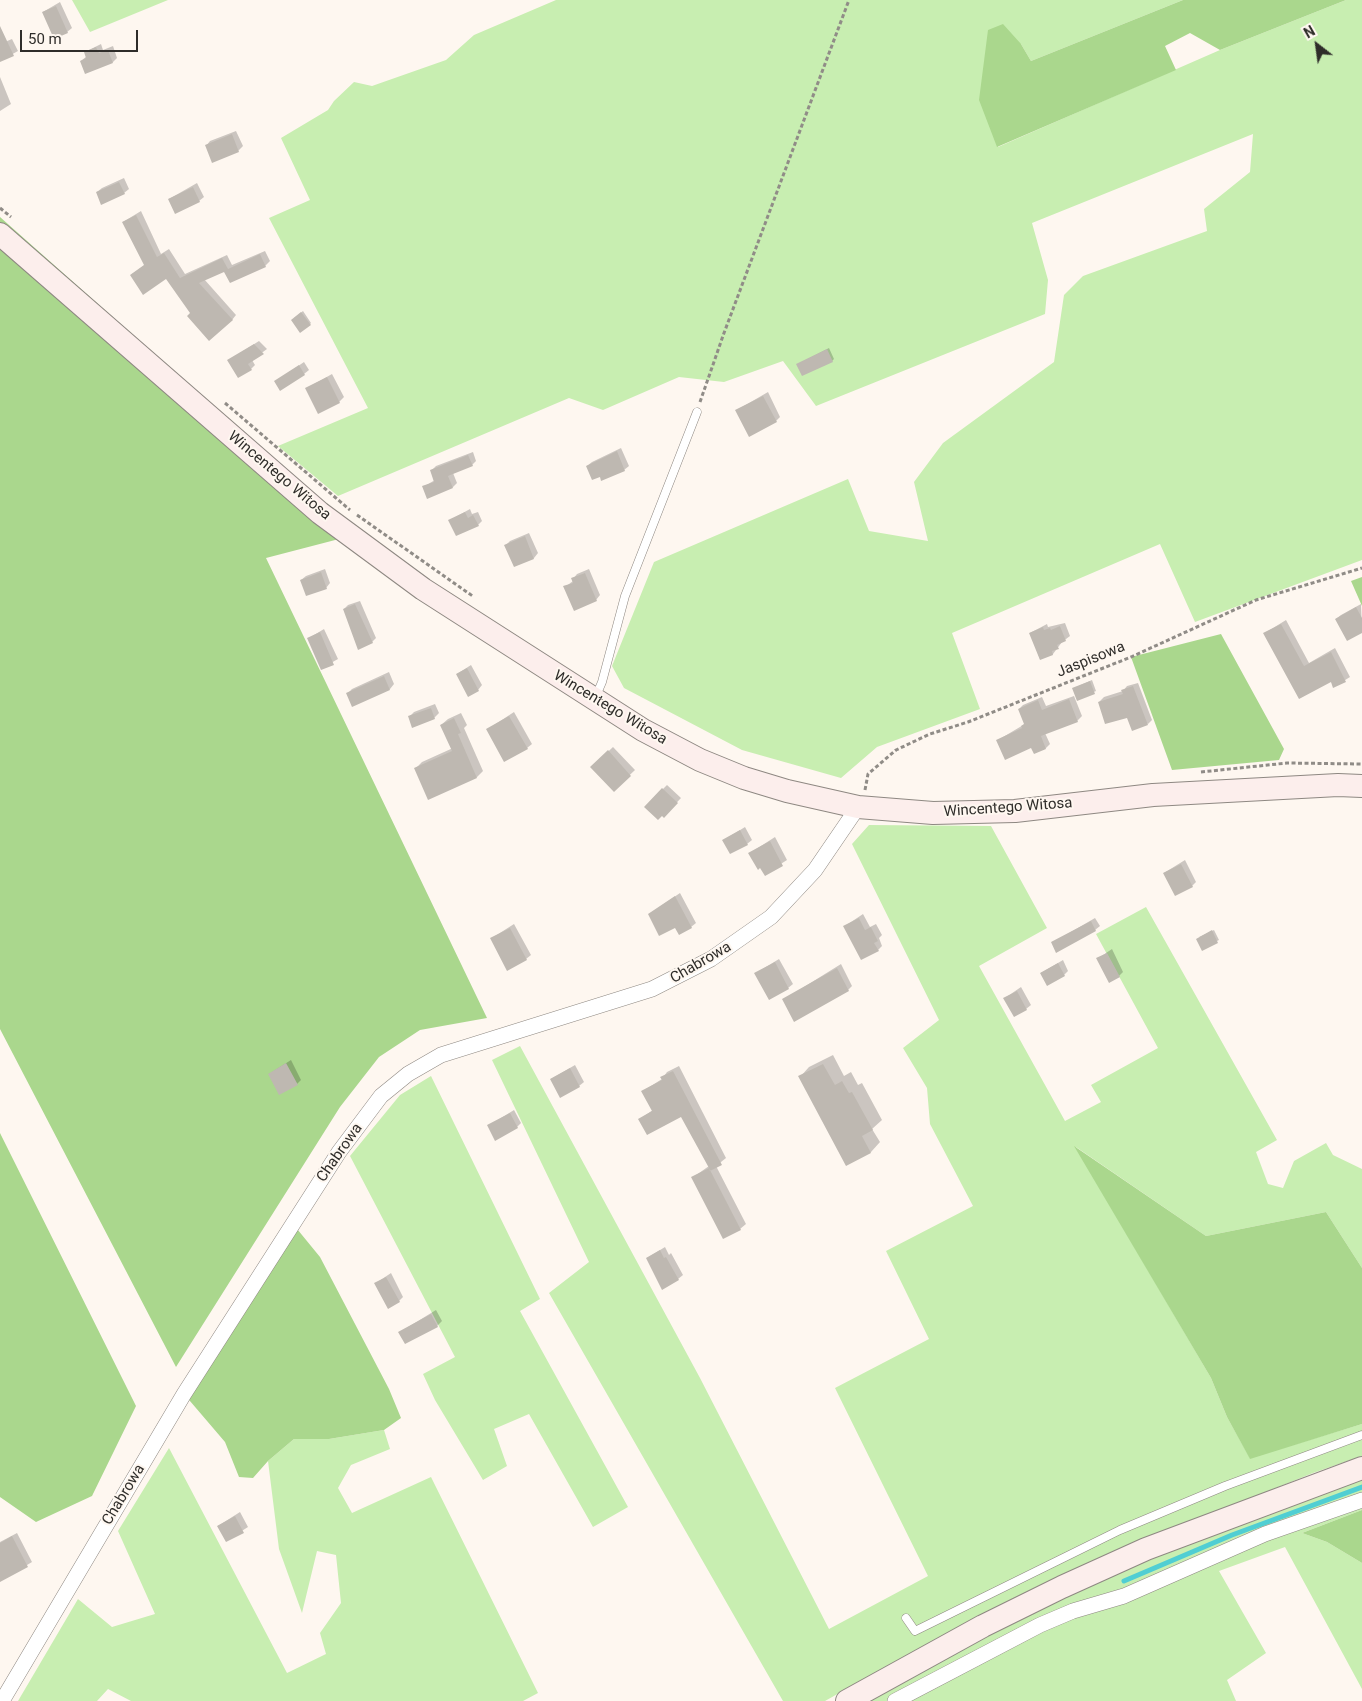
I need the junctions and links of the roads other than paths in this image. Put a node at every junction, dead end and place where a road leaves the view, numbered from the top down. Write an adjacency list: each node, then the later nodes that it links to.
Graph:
1 (7, 227): 3 (main road, Wincentego Witosa)
2 (697, 412): 3 (lane)
3 (594, 700): 5 (main road, Wincentego Witosa)
4 (1362, 786): 5 (main road, Wincentego Witosa)
5 (860, 794): 10 (street, Chabrowa)
6 (1362, 1435): 9 (lane)
7 (1362, 1468): 11 (main road)
8 (1362, 1500): 12 (street)
9 (906, 1618)
10 (2, 1701)
11 (847, 1701)
12 (895, 1701)

